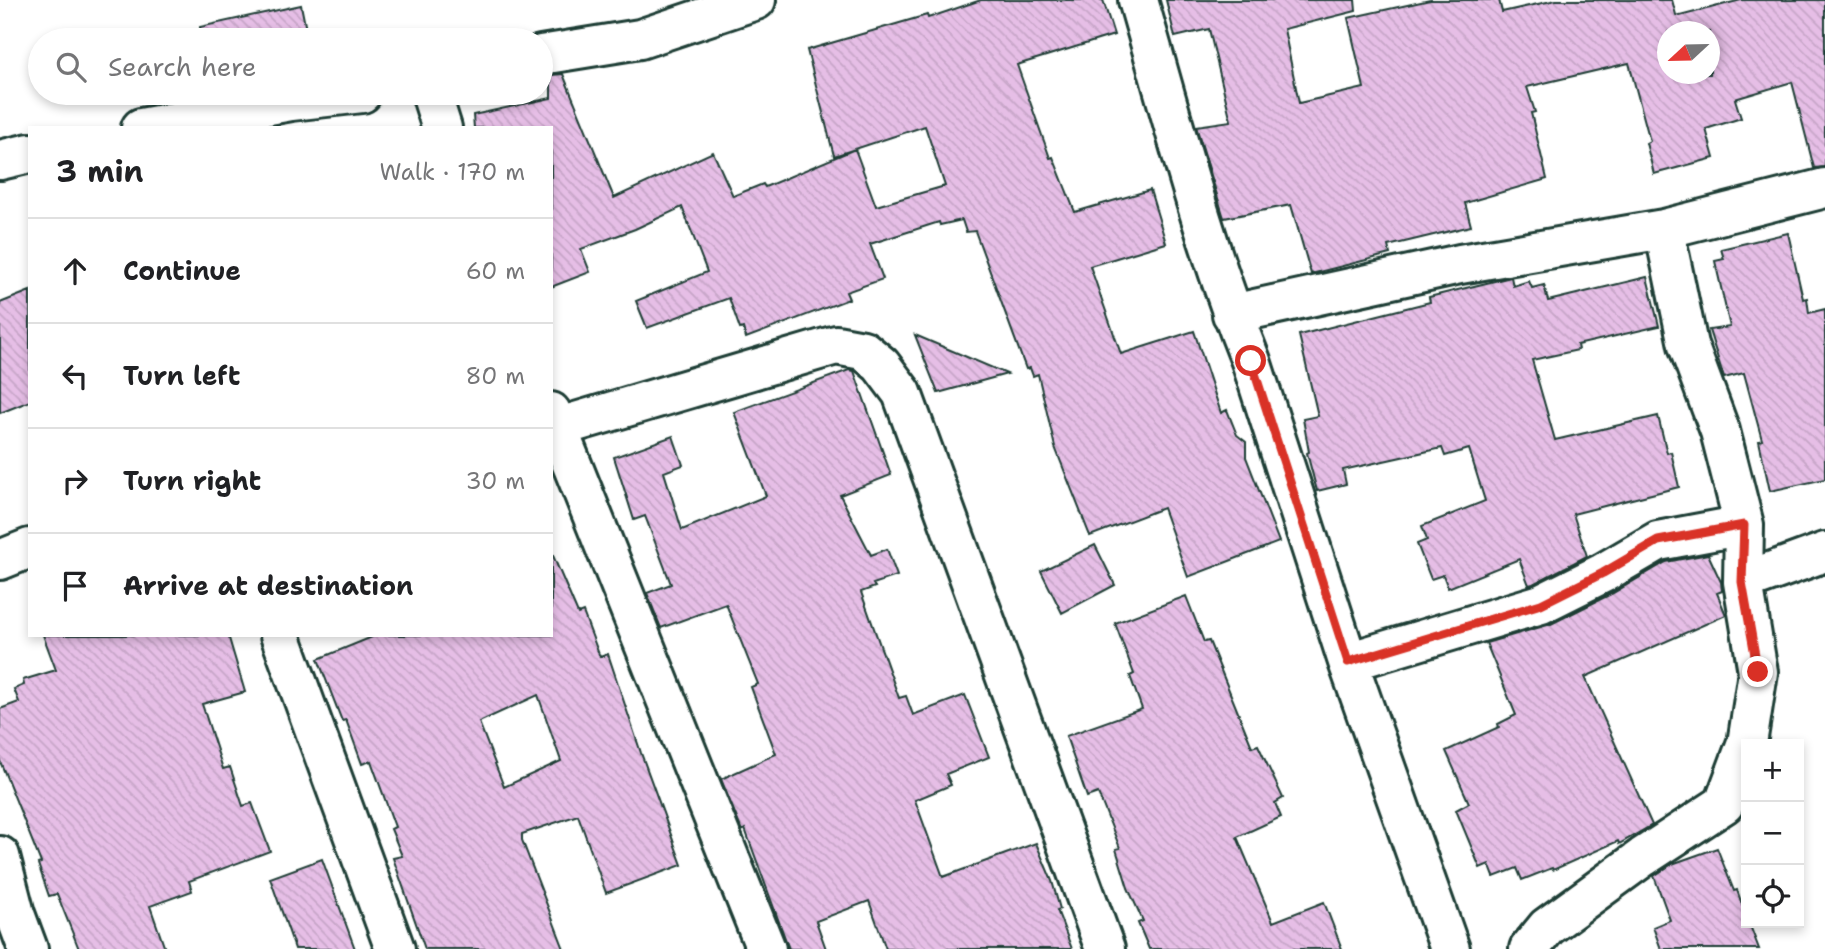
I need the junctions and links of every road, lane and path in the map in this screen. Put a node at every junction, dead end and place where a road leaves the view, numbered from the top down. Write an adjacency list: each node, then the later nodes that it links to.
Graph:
1 (755, 0): 3 (street)
2 (1138, 0): 12 (street)
3 (553, 53)
4 (269, 105): 6 (street)
5 (435, 105): 7 (street)
6 (152, 126)
7 (441, 126)
8 (28, 153): 9 (street)
9 (0, 160)
10 (1825, 188): 11 (street)
11 (1664, 229): 12 (street); 14 (street)
12 (1232, 314): 20 (street)
13 (555, 420): 26 (street); 27 (street)
14 (1744, 525): 18 (street); 20 (street)
15 (28, 549): 17 (street)
16 (1825, 552): 18 (street)
17 (0, 560)
18 (1742, 582): 21 (street)
19 (281, 637): 25 (street)
20 (1348, 662): 28 (street)
21 (1747, 739)
22 (1741, 758): 29 (street)
23 (0, 856): 24 (street)
24 (28, 949)
25 (396, 949)
26 (766, 949)
27 (1105, 949)
28 (1450, 949)
29 (1529, 949)

